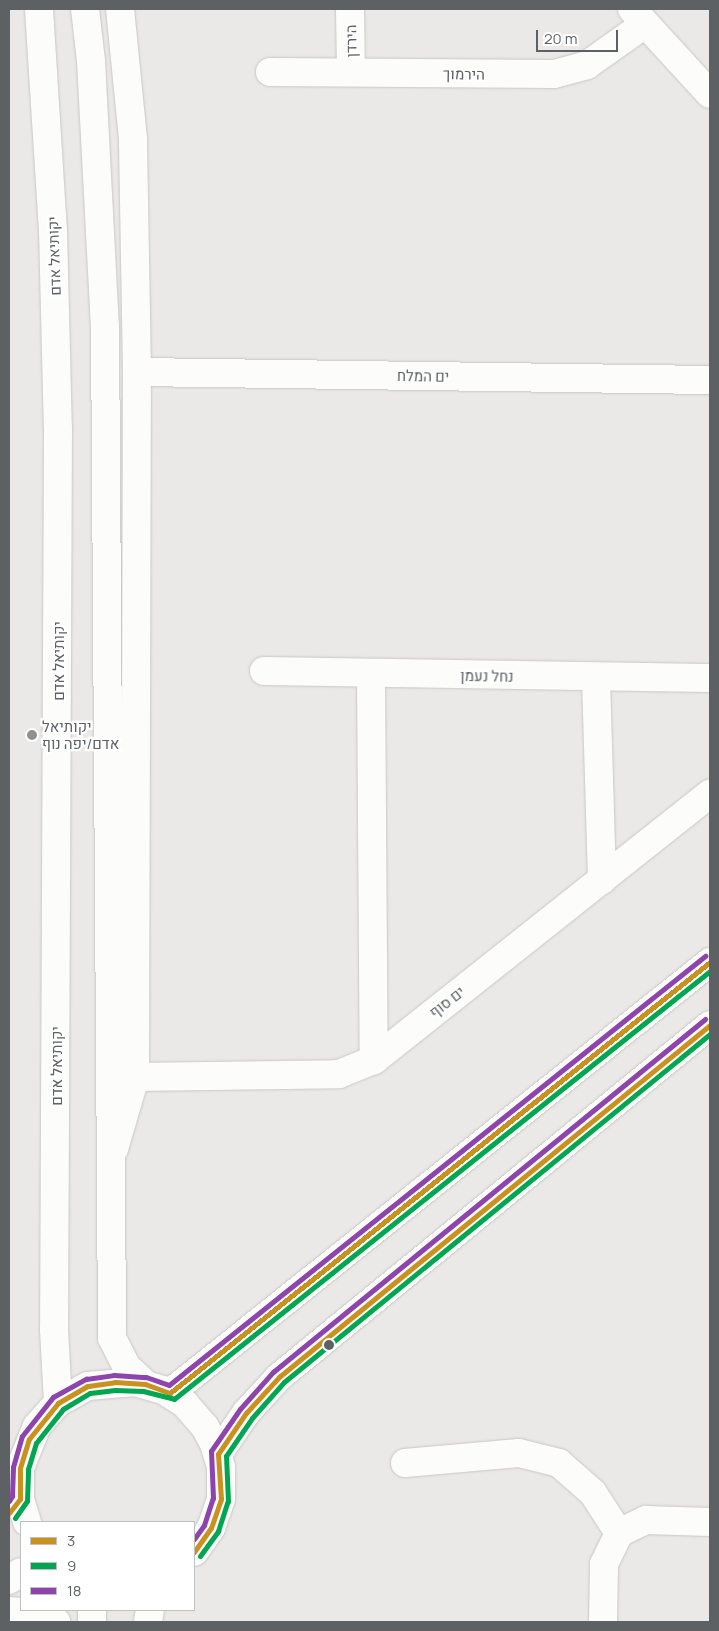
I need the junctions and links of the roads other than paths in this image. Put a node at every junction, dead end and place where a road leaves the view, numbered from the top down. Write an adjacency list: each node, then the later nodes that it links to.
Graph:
1 (39, 9): 23 (main road, יקותיאל אדם)
2 (85, 9): 21 (main road)
3 (120, 9): 9 (main road)
4 (350, 9): 7 (main road, הירדן)
5 (638, 16): 7 (main road, הירמוך); 8 (main road)
6 (270, 72): 7 (main road, הירמוך)
7 (351, 72)
8 (710, 94)
9 (137, 372): 10 (main road, ים המלח); 20 (main road)
10 (710, 380)
11 (264, 671): 12 (main road, נחל נעמן)
12 (371, 674): 13 (main road, נחל נעמן); 19 (main road)
13 (596, 678): 14 (main road, נחל נעמן); 16 (main road)
14 (710, 678)
15 (710, 794): 16 (main road, ים סוף)
16 (602, 880): 19 (main road, ים סוף)
17 (710, 962): 22 (main road)
18 (710, 1025): 24 (main road)
19 (374, 1060): 20 (main road, ים סוף)
20 (135, 1077): 21 (main road)
21 (108, 1172): 22 (main road)
22 (157, 1389): 23 (main road); 24 (main road)
23 (58, 1403): 26 (main road)
24 (218, 1454): 29 (main road)
25 (405, 1463): 28 (main road)
26 (19, 1511)
27 (710, 1522): 28 (main road)
28 (620, 1533): 34 (main road)
29 (195, 1551)
30 (20, 1573): 31 (main road)
31 (9, 1580)
32 (9, 1611): 33 (main road)
33 (56, 1622)
34 (603, 1622)

